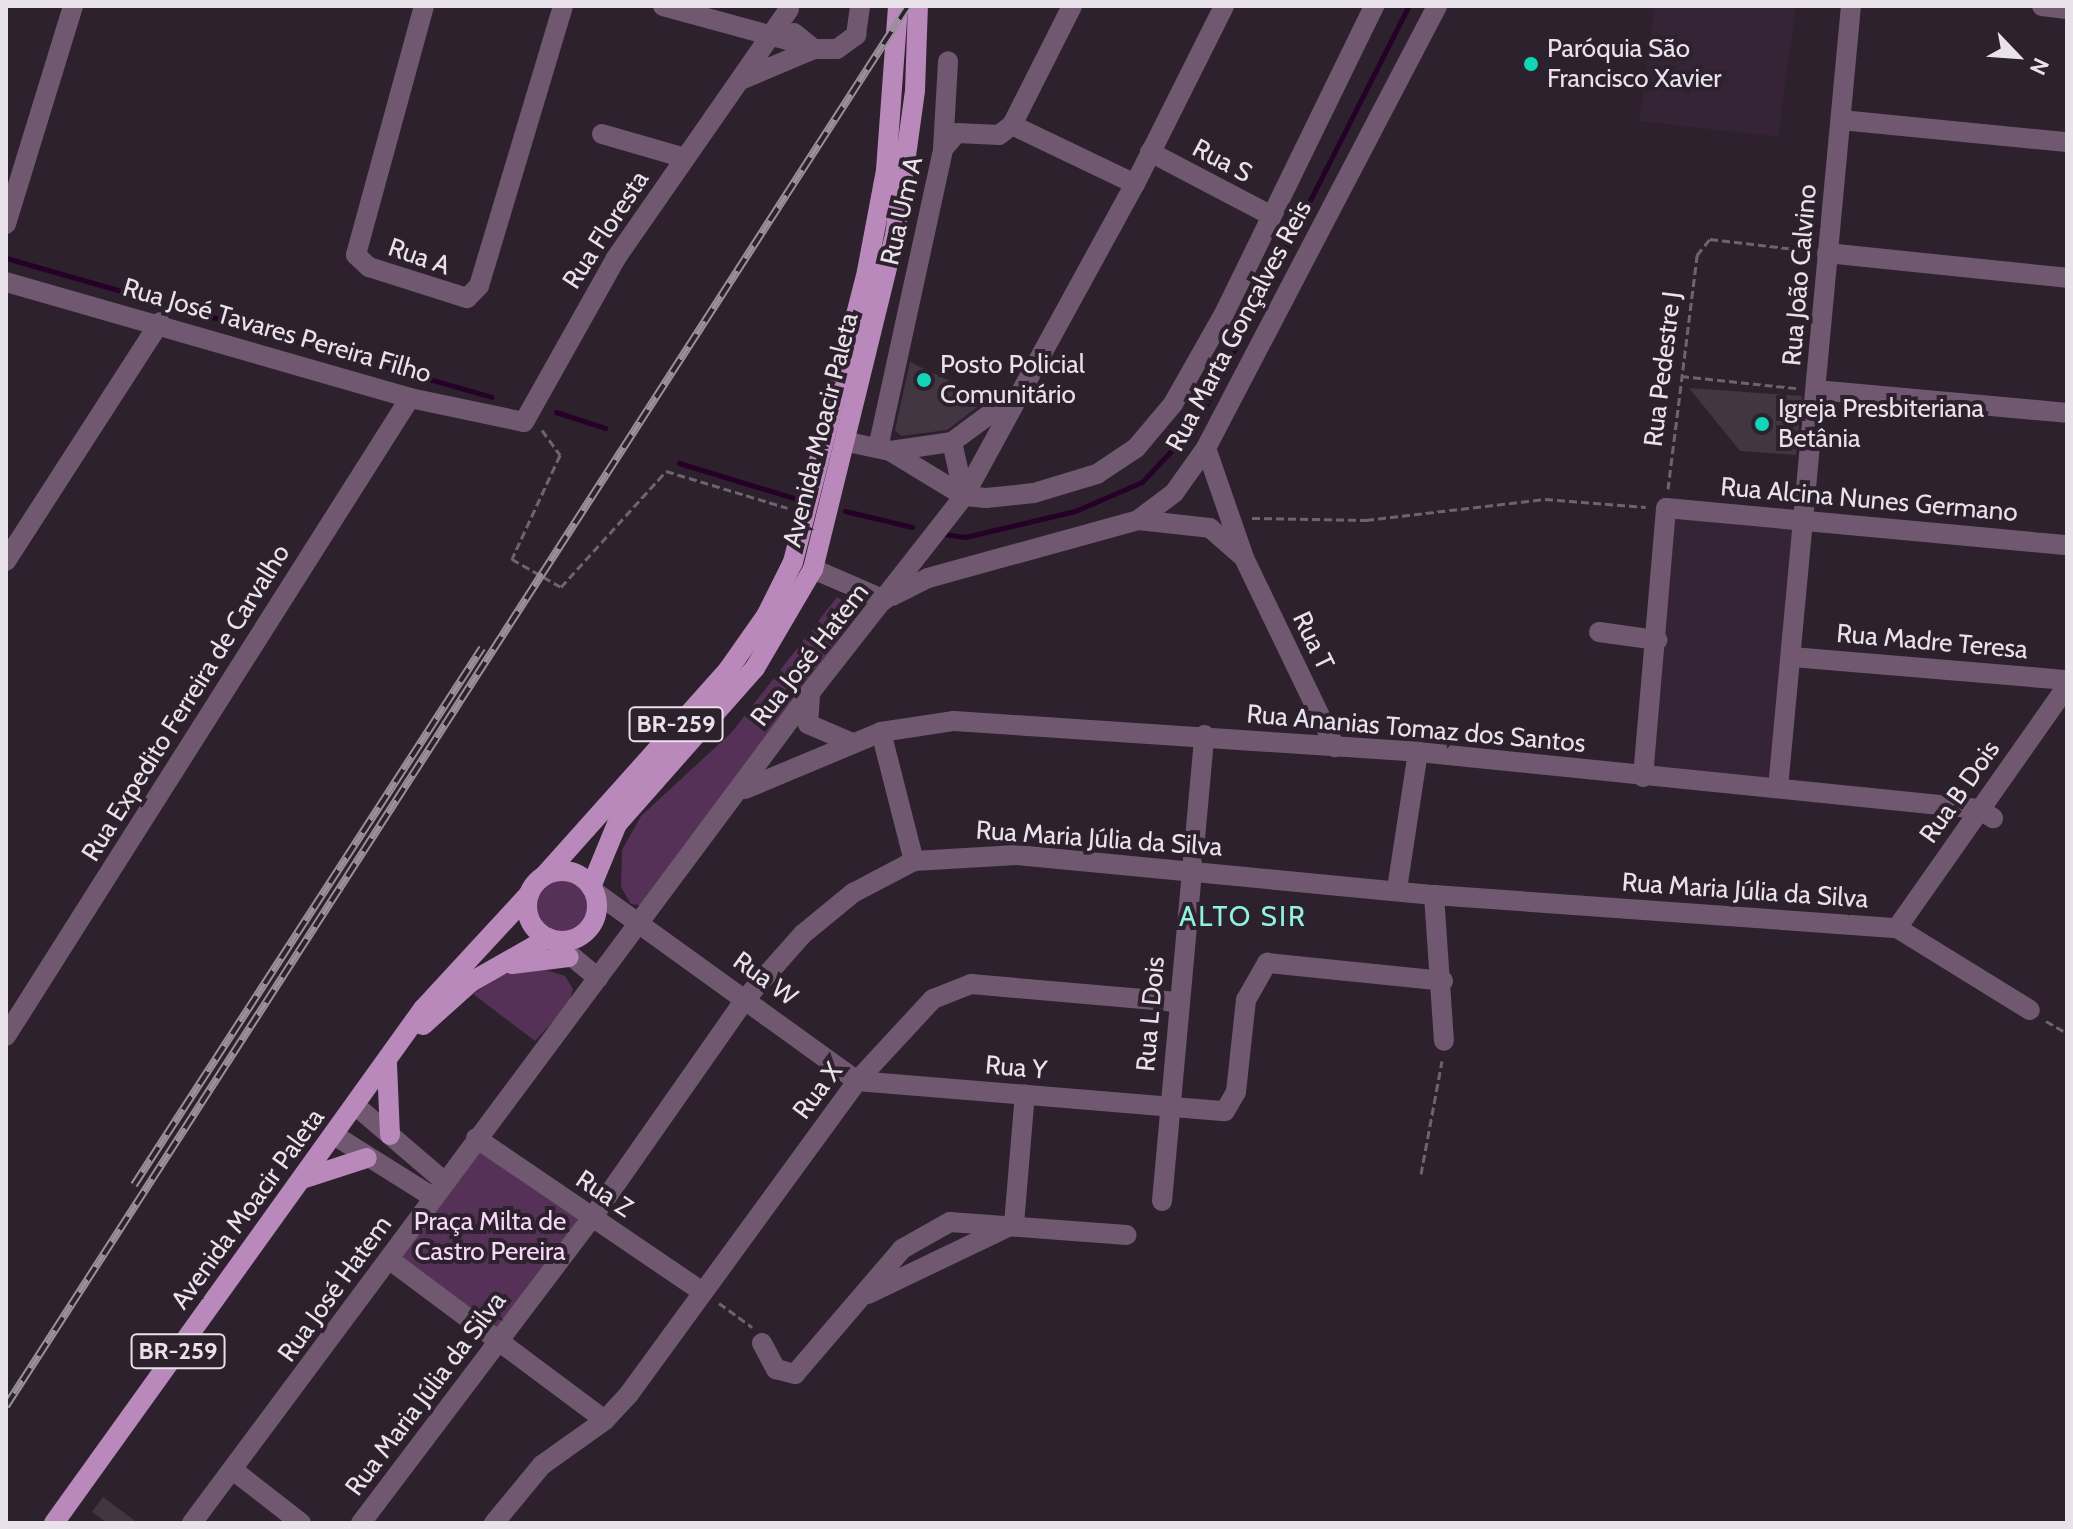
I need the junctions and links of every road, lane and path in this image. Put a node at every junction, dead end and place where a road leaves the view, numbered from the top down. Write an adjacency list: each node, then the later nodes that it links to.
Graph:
1 (73, 6): 29 (street)
2 (424, 6): 3 (street, Rua A)
3 (563, 6)
4 (663, 6): 16 (street)
5 (898, 6): 46 (main road, Avenida Moacir Paleta / BR-259)
6 (918, 6): 40 (main road, Avenida Moacir Paleta / BR-259)
7 (1072, 6): 21 (street)
8 (1224, 6): 25 (street, Rua José Hatem)
9 (1374, 6): 28 (street, Rua Marta Gonçalves Reis)
10 (1437, 6): 42 (street, Rua Marta Gonçalves Reis)
11 (1851, 6): 20 (street, Rua João Calvino)
12 (2042, 6): 14 (street)
13 (789, 7): 16 (street, Rua Floresta); 17 (street, Rua Floresta)
14 (2067, 9)
15 (864, 12): 17 (street)
16 (769, 37): 17 (street); 19 (street, Rua Floresta)
17 (808, 46): 19 (street)
18 (948, 61): 24 (street)
19 (740, 81): 26 (street, Rua Floresta)
20 (1841, 120): 23 (street); 30 (street, Rua João Calvino)
21 (1012, 125): 24 (street, Rua Um A); 27 (street)
22 (602, 134): 26 (street)
23 (2067, 142)
24 (943, 149): 43 (street, Rua Um A)
25 (1150, 152): 27 (street, Rua José Hatem); 28 (street, Rua S)
26 (685, 158): 39 (street, Rua Floresta)
27 (1135, 184): 36 (street, Rua José Hatem)
28 (1270, 215): 44 (street, Rua Marta Gonçalves Reis)
29 (6, 224)
30 (1827, 253): 31 (street); 34 (path, Rua Pedestre J); 35 (street, Rua João Calvino)
31 (2067, 278)
32 (6, 282): 33 (street, Rua José Tavares Pereira Filho)
33 (160, 322): 37 (street, Rua José Tavares Pereira Filho); 52 (street)
34 (1680, 375): 35 (path); 45 (path, Rua Pedestre J)
35 (1816, 390): 38 (street); 48 (street, Rua João Calvino)
36 (1016, 395): 41 (street, Rua José Hatem); 44 (street, Rua José Hatem)
37 (410, 398): 39 (street, Rua José Tavares Pereira Filho); 89 (street, Rua Expedito Ferreira de Carvalho)
38 (2067, 413)
39 (532, 417): 46 (path)
40 (848, 442): 43 (street); 53 (main road, Avenida Moacir Paleta / BR-259)
41 (952, 442): 43 (street, Rua José Hatem); 44 (street)
42 (1206, 448): 47 (street, Rua T); 49 (street, Rua Marta Gonçalves Reis)
43 (884, 450): 44 (street)
44 (964, 496): 54 (street, Rua José Hatem)
45 (1666, 508): 47 (path); 48 (street, Rua Alcina Nunes Germano); 56 (street)
46 (809, 514): 72 (main road, Avenida Moacir Paleta / BR-259)
47 (1228, 517): 51 (street, Rua T)
48 (1805, 519): 50 (street, Rua Alcina Nunes Germano); 57 (street, Rua João Calvino)
49 (1138, 520): 51 (street, Rua T); 54 (street, Rua Marta Gonçalves Reis)
50 (2067, 545)
51 (1244, 558): 64 (street, Rua T)
52 (6, 561)
53 (813, 569): 54 (street); 74 (main road, Avenida Moacir Paleta / BR-259)
54 (885, 600): 60 (street, Rua José Hatem)
55 (1599, 632): 56 (street)
56 (1657, 640): 66 (street)
57 (1792, 657): 58 (street, Rua Madre Teresa); 67 (street, Rua João Calvino)
58 (2067, 680)
59 (2067, 686): 69 (street, Rua B Dois)
60 (812, 690): 63 (street); 68 (street, Rua José Hatem)
61 (881, 732): 62 (street, Rua Ananias Tomaz dos Santos); 63 (street, Rua Ananias Tomaz dos Santos); 70 (street)
62 (1204, 735): 64 (street, Rua Ananias Tomaz dos Santos); 71 (street, Rua L Dois)
63 (850, 742): 68 (street, Rua Ananias Tomaz dos Santos)
64 (1335, 747): 65 (street, Rua Ananias Tomaz dos Santos)
65 (1418, 752): 66 (street, Rua Ananias Tomaz dos Santos); 73 (street)
66 (1643, 777): 67 (street, Rua Ananias Tomaz dos Santos)
67 (1778, 788): 69 (street, Rua Ananias Tomaz dos Santos)
68 (741, 791): 77 (street, Rua José Hatem)
69 (1986, 814): 78 (street, Rua B Dois)
70 (914, 861): 71 (street, Rua Maria Júlia da Silva); 84 (street, Rua Maria Júlia da Silva)
71 (1191, 870): 73 (street, Rua Maria Júlia da Silva); 85 (street, Rua L Dois)
72 (544, 876): 74 (main road); 75 (main road, Avenida Moacir Paleta / BR-259)
73 (1397, 889): 76 (street, Rua Maria Júlia da Silva)
74 (593, 890): 77 (street); 79 (main road, Avenida Moacir Paleta / BR-259)
75 (529, 894): 79 (main road); 91 (main road, Avenida Moacir Paleta / BR-259)
76 (1434, 895): 78 (street, Rua Maria Júlia da Silva); 83 (street)
77 (640, 923): 82 (street, Rua José Hatem); 84 (street, Rua W)
78 (1897, 928): 87 (street, Rua Maria Júlia da Silva)
79 (550, 939): 80 (street); 81 (main road, Avenida Moacir Paleta / BR-259)
80 (572, 960): 81 (main road); 82 (street); 86 (street)
81 (489, 971): 91 (main road, Avenida Moacir Paleta / BR-259)
82 (598, 978): 86 (street, Rua José Hatem)
83 (1443, 981): 90 (street); 96 (street, Rua Y)
84 (747, 997): 93 (street, Rua W); 105 (street, Rua Maria Júlia da Silva)
85 (1177, 1002): 93 (street, Rua X); 96 (street, Rua L Dois)
86 (577, 1008): 99 (street, Rua José Hatem)
87 (2030, 1010): 88 (path)
88 (2067, 1033)
89 (6, 1036)
90 (1444, 1041): 101 (path)
91 (402, 1044): 92 (main road, Avenida Moacir Paleta / BR-259)
92 (387, 1064): 95 (main road, Avenida Moacir Paleta / BR-259); 98 (main road)
93 (857, 1081): 94 (street, Rua Y); 109 (street, Rua X)
94 (1025, 1094): 96 (street, Rua Y); 106 (street)
95 (356, 1106): 97 (main road, Avenida Moacir Paleta / BR-259); 98 (street)
96 (1170, 1107): 104 (street, Rua L Dois)
97 (334, 1135): 100 (street); 102 (main road, Avenida Moacir Paleta / BR-259)
98 (390, 1135): 103 (street)
99 (476, 1138): 103 (street, Rua José Hatem); 105 (street, Rua Z)
100 (367, 1158): 102 (main road); 103 (street)
101 (1421, 1174)
102 (302, 1179): 115 (main road, Avenida Moacir Paleta / BR-259)
103 (439, 1189): 108 (street, Rua José Hatem)
104 (1162, 1201)
105 (592, 1218): 109 (street, Rua Z); 112 (street, Rua Maria Júlia da Silva)
106 (1014, 1224): 107 (street); 110 (street); 110 (street)
107 (1127, 1235)
108 (390, 1260): 112 (street); 114 (street, Rua José Hatem)
109 (703, 1292): 111 (path); 113 (street, Rua X)
110 (867, 1295): 111 (street)
111 (758, 1336)
112 (500, 1341): 113 (street); 118 (street, Rua Maria Júlia da Silva)
113 (605, 1420): 119 (street)
114 (233, 1470): 116 (street, Rua José Hatem); 117 (street)
115 (54, 1523)
116 (192, 1523)
117 (301, 1523)
118 (361, 1523)
119 (494, 1523)

